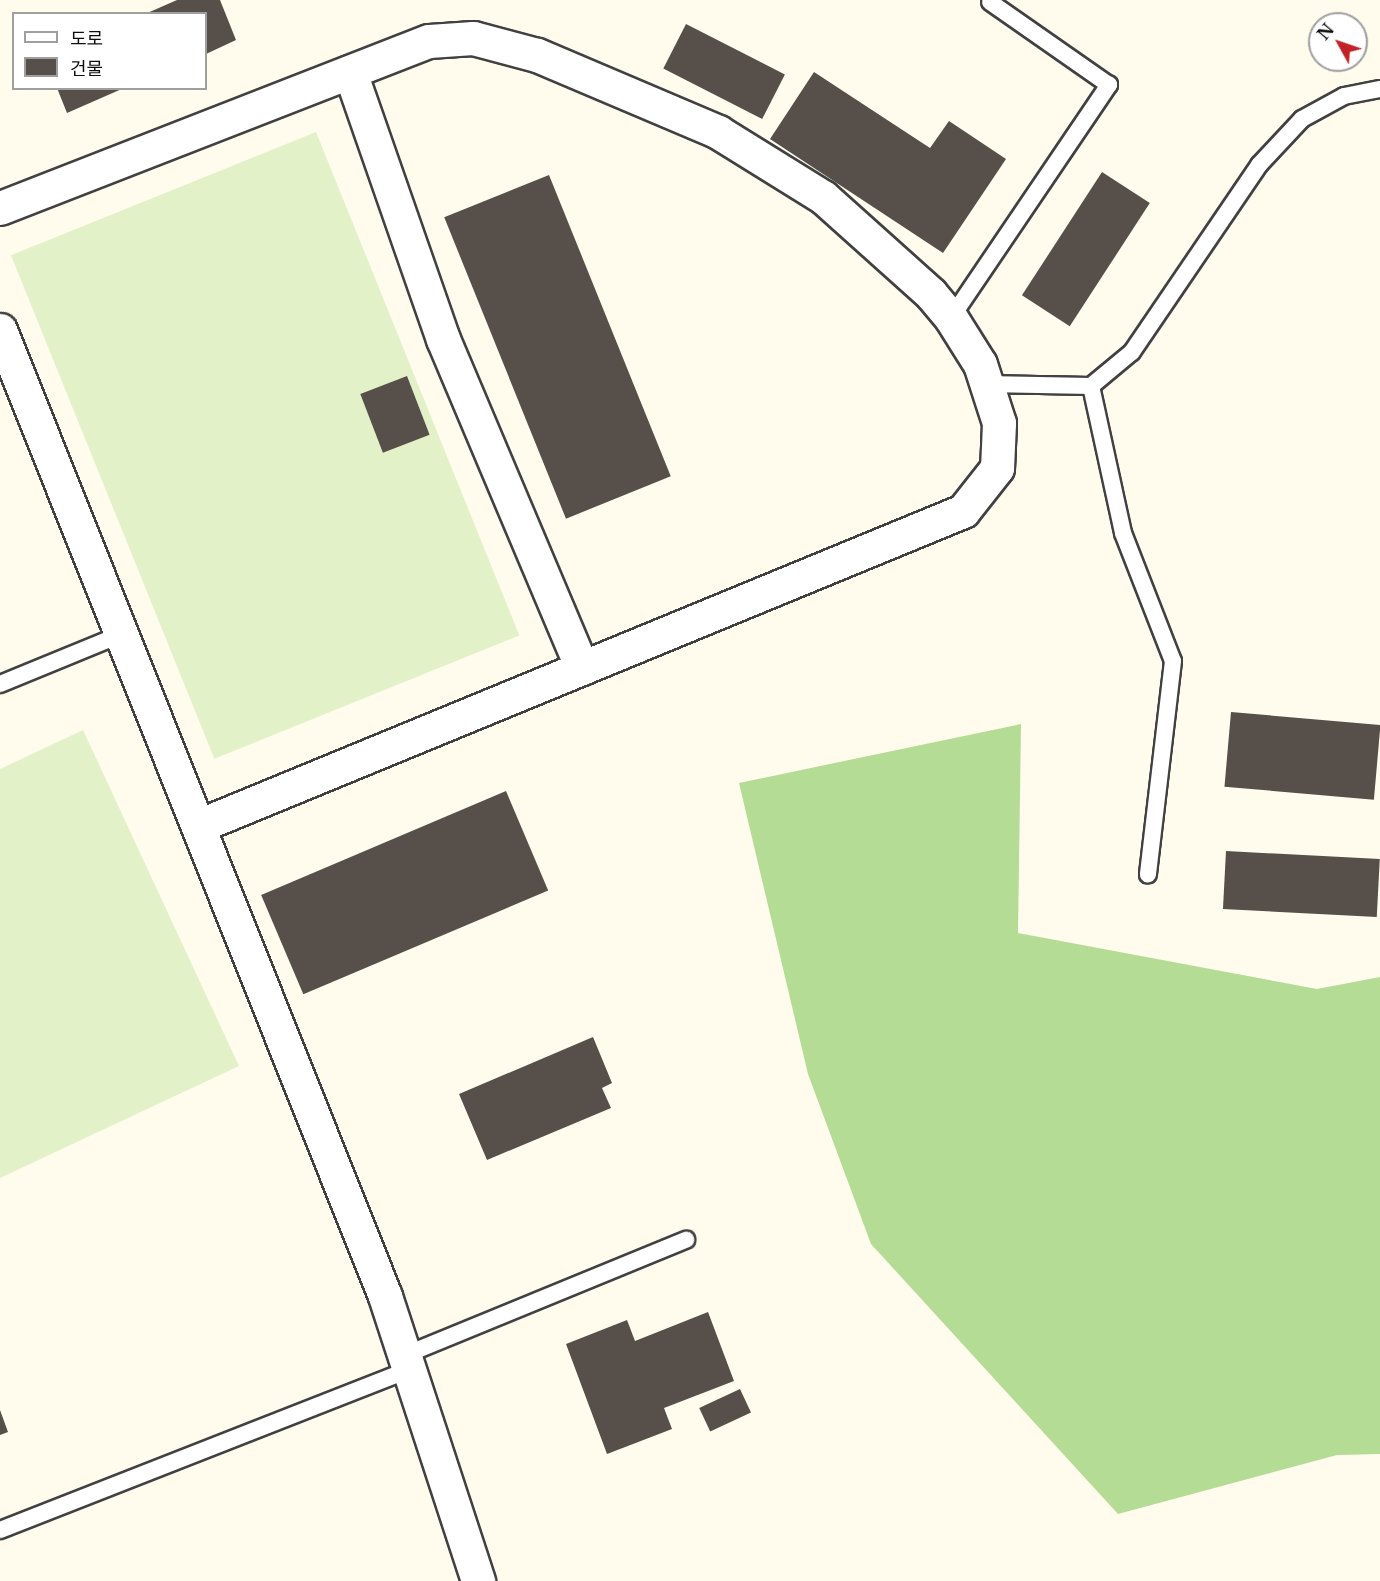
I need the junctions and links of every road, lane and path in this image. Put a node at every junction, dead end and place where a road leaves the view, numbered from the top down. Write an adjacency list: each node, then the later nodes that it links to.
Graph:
1 (990, 2): 5 (lane)
2 (350, 72): 4 (street); 5 (street); 10 (street)
3 (1380, 88): 8 (lane)
4 (0, 208)
5 (951, 318): 7 (street)
6 (0, 330): 9 (street)
7 (986, 384): 8 (lane); 10 (street)
8 (1091, 386): 13 (lane)
9 (122, 634): 11 (lane); 12 (street)
10 (582, 668): 12 (street)
11 (0, 684)
12 (198, 826): 15 (street)
13 (1148, 875)
14 (686, 1240): 15 (lane)
15 (408, 1362): 16 (lane); 17 (street)
16 (0, 1530)
17 (478, 1581)

